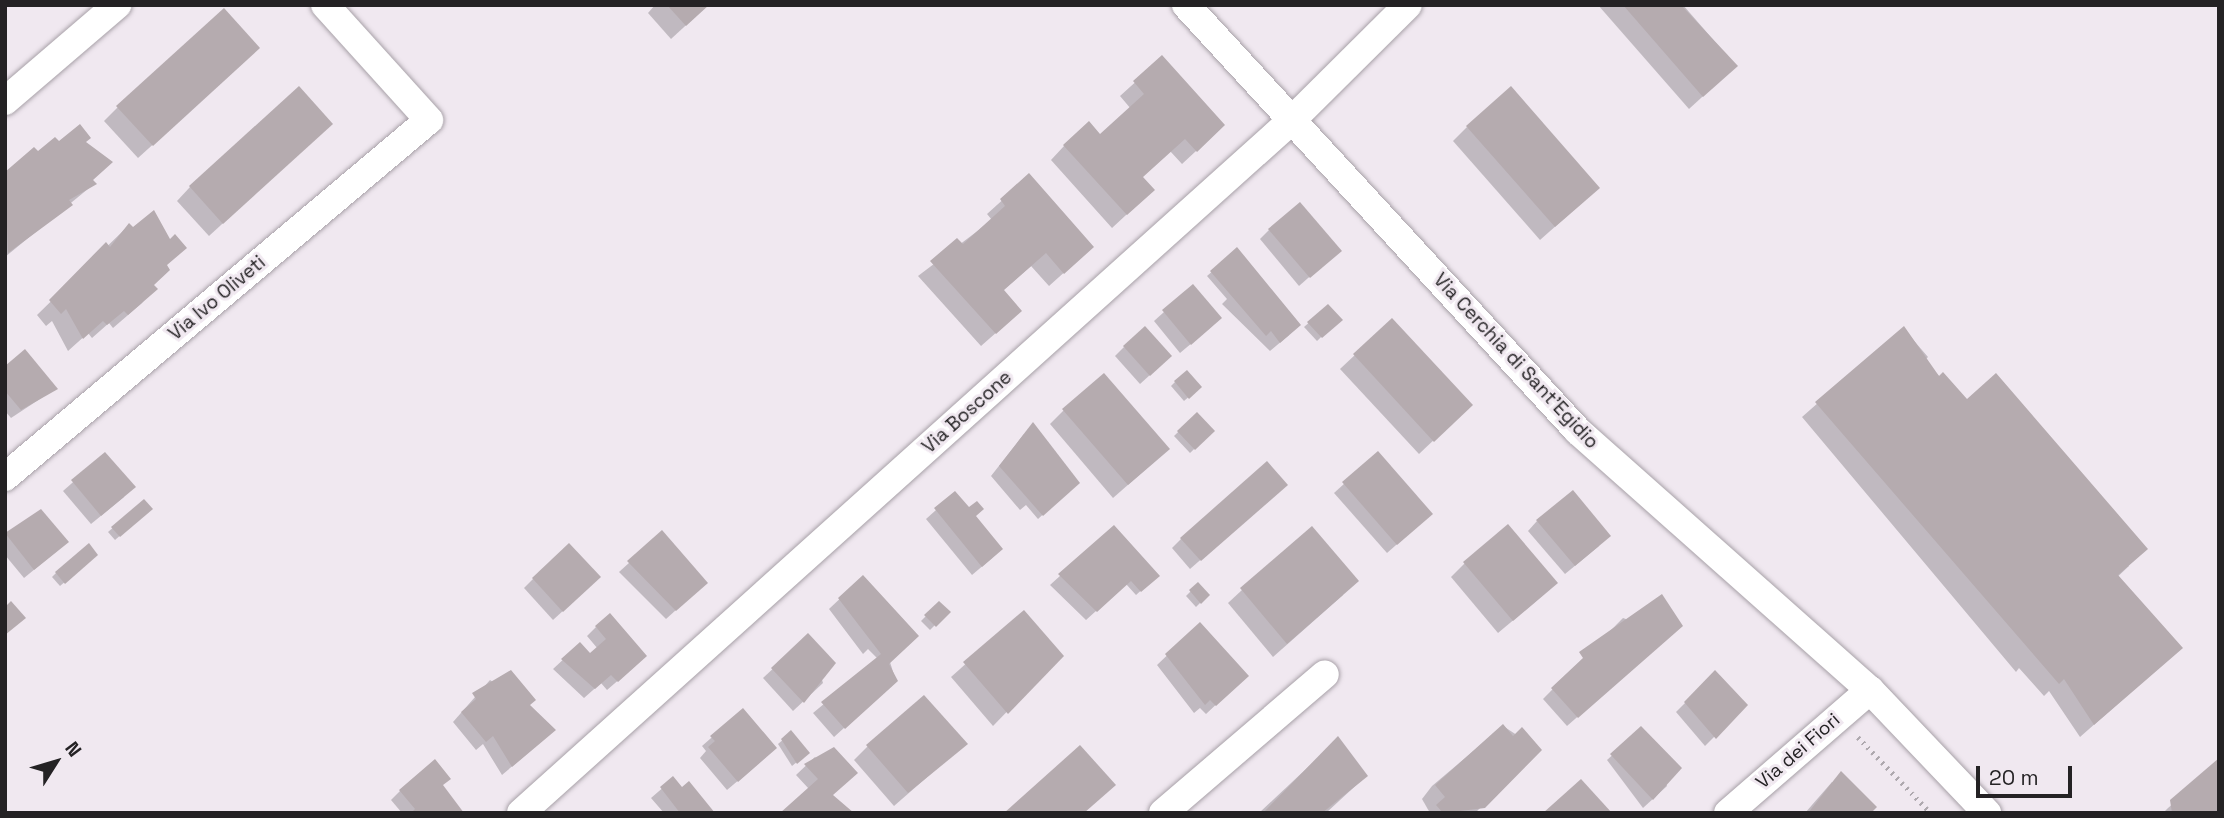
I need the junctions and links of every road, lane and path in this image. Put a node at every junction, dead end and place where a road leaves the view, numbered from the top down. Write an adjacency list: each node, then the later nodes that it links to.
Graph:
1 (117, 5): 5 (street)
2 (324, 5): 7 (street, Via Ivo Oliveti)
3 (1186, 5): 6 (street, Via Cerchia di Sant'Egidio)
4 (1408, 5): 6 (street, Via Boscone)
5 (5, 101)
6 (1292, 120): 9 (street, Via Cerchia di Sant'Egidio); 12 (street, Via Boscone)
7 (5, 477)
8 (1325, 674): 11 (street)
9 (1870, 690): 10 (street, Via dei Fiori); 15 (street, Via Cerchia di Sant'Egidio)
10 (1838, 716): 13 (street, Via dei Fiori); 14 (path)
11 (1179, 807)
12 (521, 813)
13 (1728, 813)
14 (1931, 813)
15 (1987, 813)

